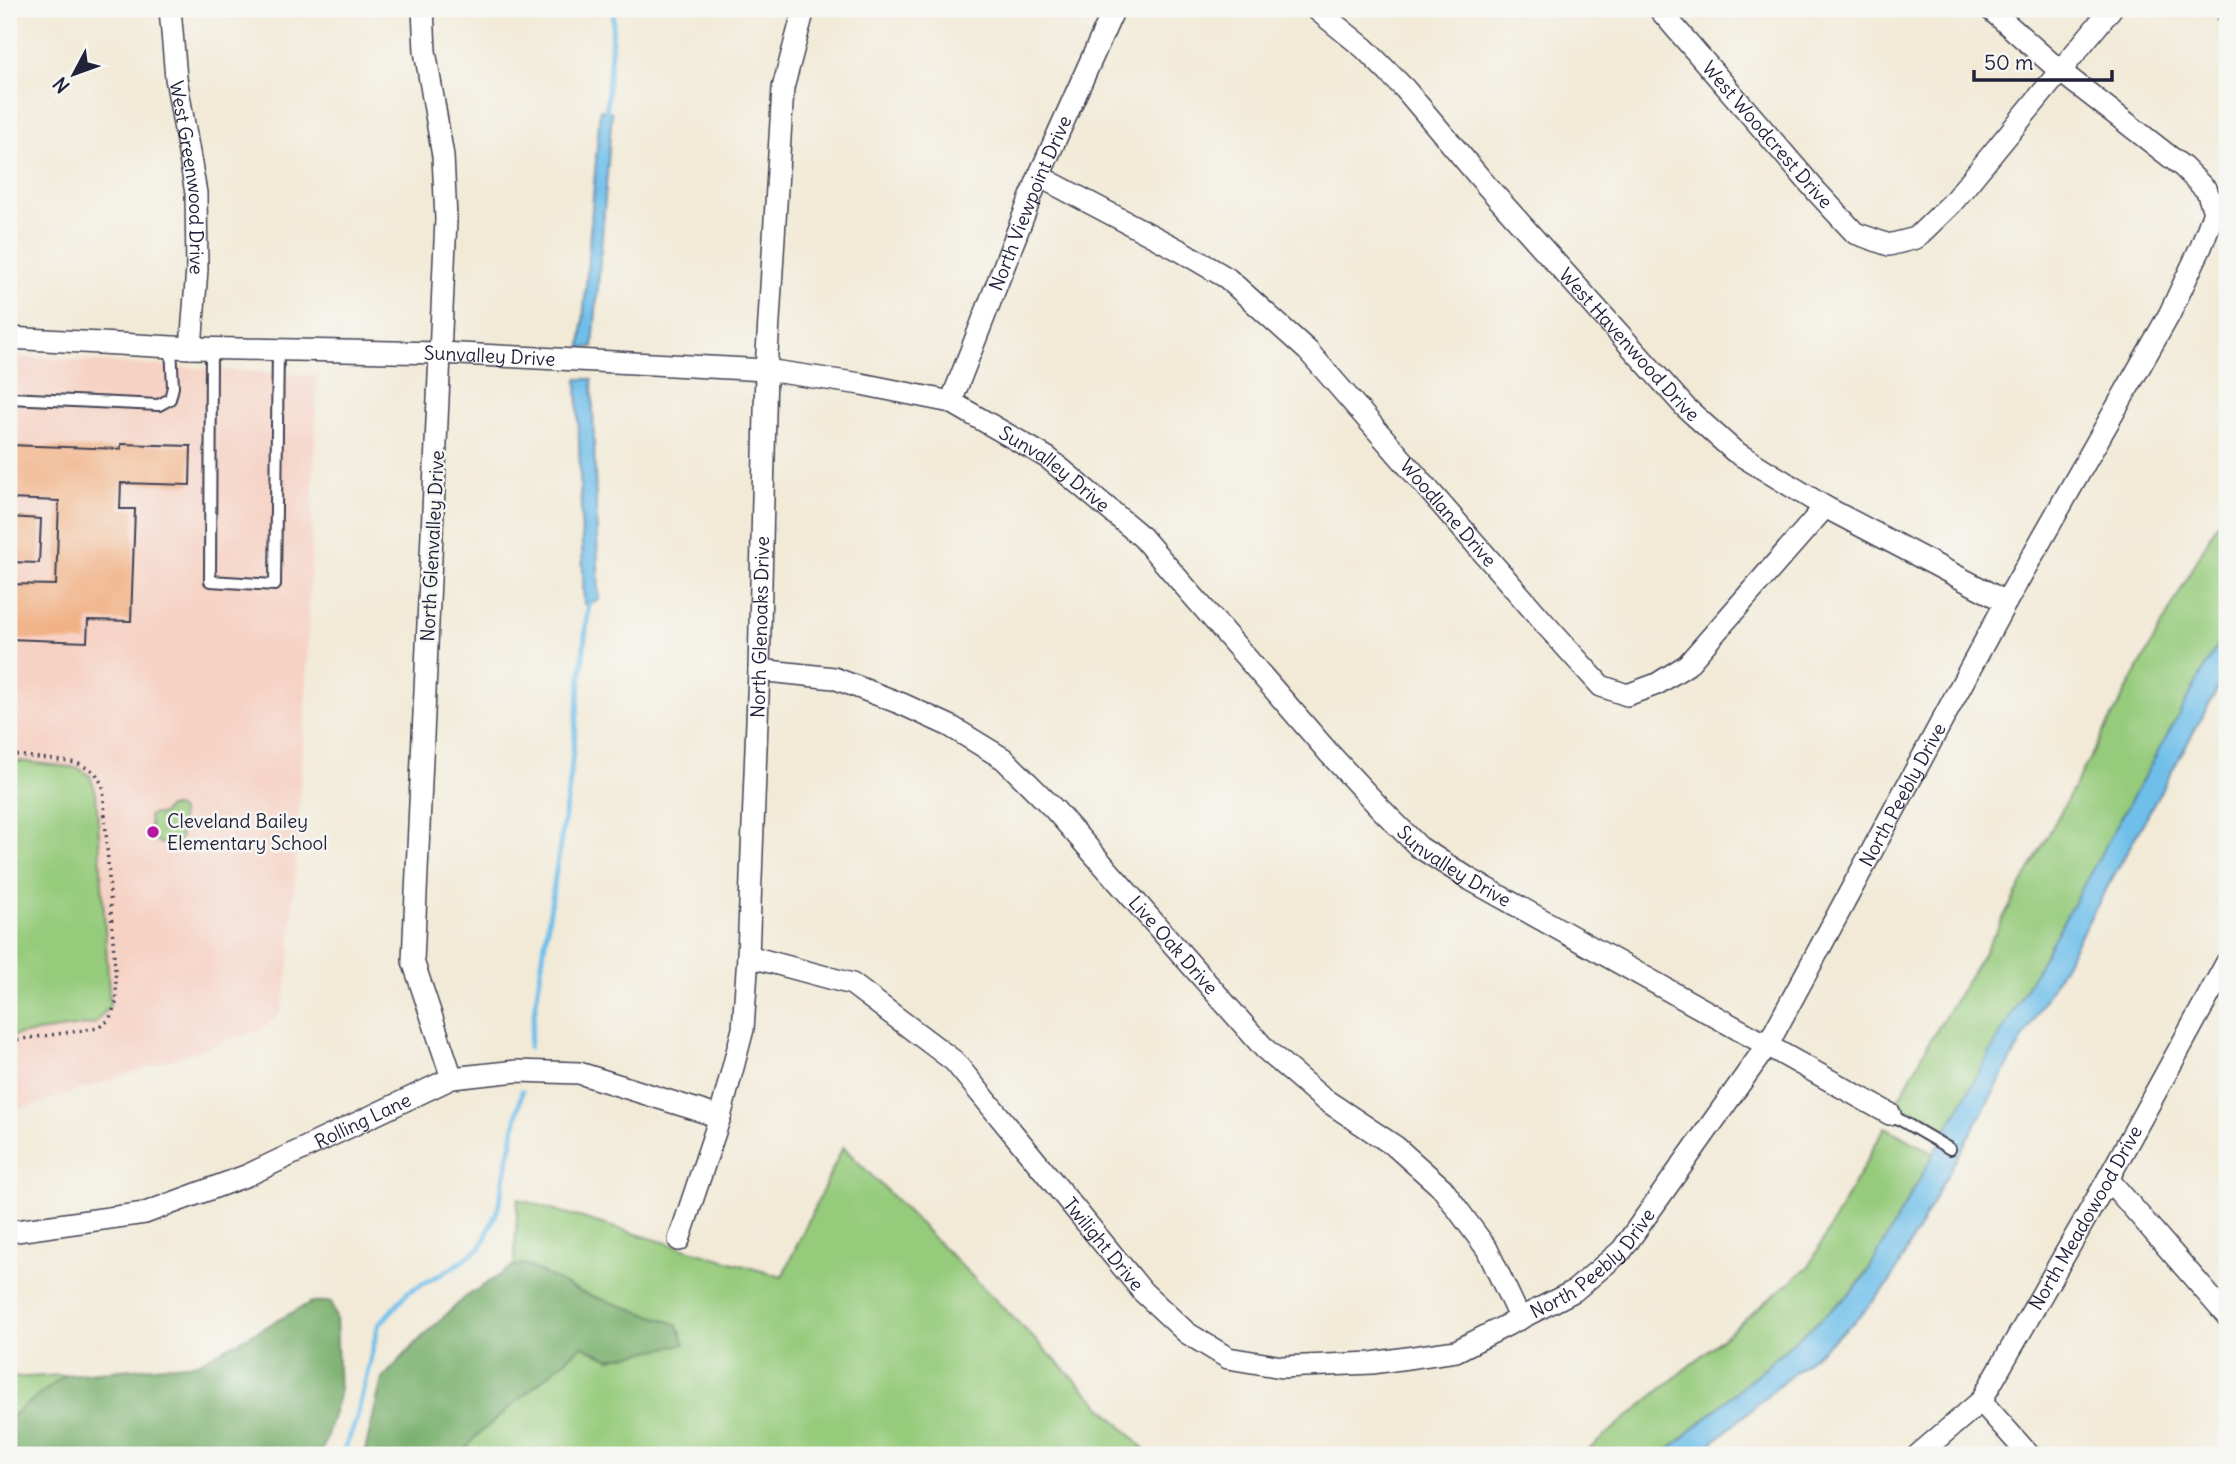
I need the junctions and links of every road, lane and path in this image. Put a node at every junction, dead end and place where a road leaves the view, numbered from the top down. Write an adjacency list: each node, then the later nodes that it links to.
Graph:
1 (170, 9): 14 (street, West Greenwood Drive)
2 (423, 9): 16 (street, North Glenvalley Drive)
3 (804, 9): 17 (street, North Glenoaks Drive)
4 (1114, 9): 12 (street, North Viewpoint Drive)
5 (1316, 9): 20 (street, West Havenwood Drive)
6 (1659, 9): 11 (street, West Woodcrest Drive)
7 (1990, 9): 11 (street)
8 (2111, 9): 11 (street)
9 (2207, 9): 10 (path)
10 (2227, 26)
11 (2060, 71): 21 (street, North Peebly Drive)
12 (1039, 176): 19 (street, North Viewpoint Drive); 20 (street, Woodlane Drive)
13 (9, 338): 14 (street, Sunvalley Drive)
14 (191, 347): 15 (street, Sunvalley Drive); 15 (lane); 18 (lane)
15 (278, 350): 16 (street, Sunvalley Drive)
16 (441, 353): 17 (street, Sunvalley Drive); 28 (street, North Glenvalley Drive)
17 (766, 370): 19 (street, Sunvalley Drive); 22 (street, North Glenoaks Drive)
18 (9, 398)
19 (951, 402): 27 (street, Sunvalley Drive)
20 (1825, 507): 21 (street, West Havenwood Drive)
21 (2006, 602): 27 (street, North Peebly Drive)
22 (759, 670): 24 (street, North Glenoaks Drive); 36 (street, Live Oak Drive)
23 (9, 754): 26 (path)
24 (748, 956): 30 (street, North Glenoaks Drive); 36 (street, Twilight Drive)
25 (2227, 962): 32 (street, North Meadowood Drive)
26 (9, 1041)
27 (1768, 1044): 29 (street, Sunvalley Drive); 36 (street, North Peebly Drive)
28 (452, 1078): 30 (street, Rolling Lane); 33 (street, Rolling Lane)
29 (1890, 1114): 31 (lane)
30 (720, 1117): 34 (street, North Glenoaks Drive)
31 (1950, 1149)
32 (2108, 1179): 35 (street); 37 (street, North Meadowood Drive)
33 (9, 1232)
34 (679, 1240)
35 (2227, 1316)
36 (1520, 1319)
37 (1981, 1401): 38 (street, North Meadowood Drive); 39 (street)
38 (1919, 1455)
39 (2029, 1455)

